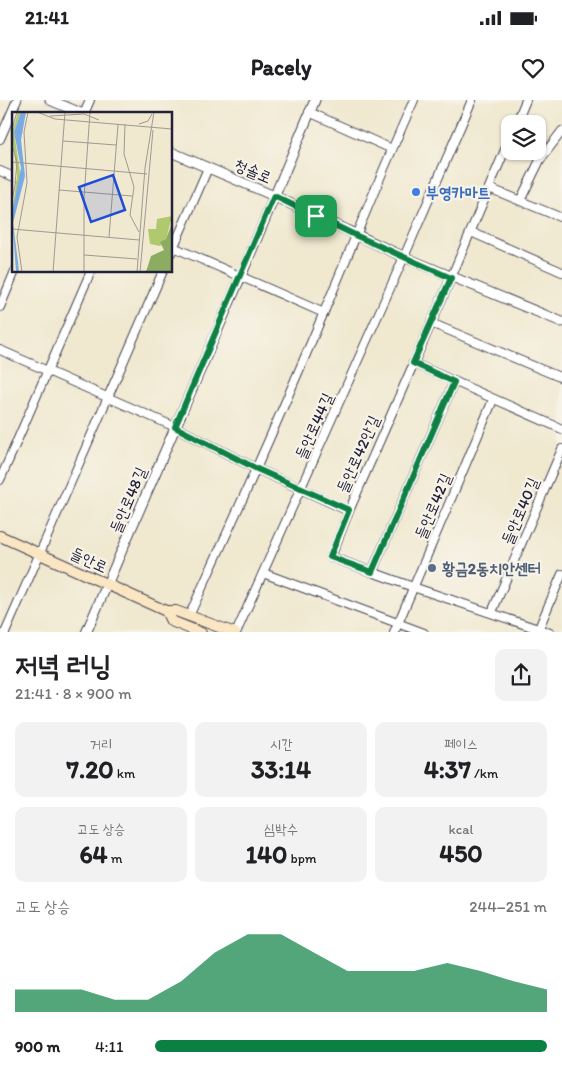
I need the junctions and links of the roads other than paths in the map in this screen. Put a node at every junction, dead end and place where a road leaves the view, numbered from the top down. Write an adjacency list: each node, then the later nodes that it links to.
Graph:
1 (17, 100): 13 (street)
2 (50, 100): 8 (street)
3 (90, 100): 9 (street)
4 (315, 100): 10 (street, 들안로48길)
5 (414, 100): 14 (street)
6 (472, 100): 27 (street)
7 (526, 100): 11 (street)
8 (78, 112)
9 (84, 112)
10 (310, 112): 14 (street); 21 (street, 들안로48길)
11 (520, 115)
12 (562, 131): 22 (street)
13 (0, 139)
14 (392, 149): 25 (street)
15 (172, 152): 17 (street, 청솔로)
16 (501, 159): 20 (street, 들안로42안길)
17 (208, 168): 21 (street, 청솔로); 26 (street)
18 (0, 171): 19 (street)
19 (12, 176)
20 (489, 188): 22 (street); 24 (street, 들안로42안길)
21 (274, 196): 25 (street, 청솔로); 32 (street, 들안로48길)
22 (520, 201): 23 (street)
23 (562, 218)
24 (471, 232): 31 (street); 33 (street, 들안로42안길)
25 (357, 236): 27 (street, 청솔로); 35 (street)
26 (172, 249): 32 (street)
27 (404, 257): 33 (street, 청솔로); 50 (street, 들안로44길)
28 (15, 272): 34 (street)
29 (91, 272): 40 (street)
30 (163, 272): 43 (street)
31 (562, 272)
32 (241, 276): 35 (street); 45 (street, 들안로48길)
33 (451, 278): 36 (street, 청솔로); 37 (street, 들안로42안길)
34 (0, 306)
35 (324, 313): 48 (street)
36 (562, 322)
37 (431, 323): 39 (street, 들안로42안길); 41 (street)
38 (0, 350): 40 (street)
39 (413, 363): 42 (street); 51 (street, 들안로42안길)
40 (48, 371): 43 (street); 49 (street)
41 (562, 378)
42 (454, 382): 44 (street); 54 (street)
43 (108, 398): 45 (street); 53 (street)
44 (493, 400): 46 (street); 58 (street, 들안로42길)
45 (175, 427): 48 (street); 57 (street, 들안로48길)
46 (562, 429)
47 (562, 449): 60 (street, 들안로40길)
48 (257, 469): 50 (street); 61 (street)
49 (0, 480)
50 (301, 488): 51 (street); 55 (street, 들안로44길)
51 (349, 510): 54 (street, 들안로42안길)
52 (0, 536): 53 (main road, 들안로)
53 (39, 553): 57 (main road, 들안로); 65 (street)
54 (372, 572): 58 (street, 들안로42안길)
55 (263, 573): 62 (street); 68 (street, 들안로44길)
56 (562, 574): 63 (street)
57 (107, 585): 59 (main road, 들안로); 66 (street, 들안로48길)
58 (414, 588): 60 (street); 62 (street, 들안로42길)
59 (166, 611): 61 (main road, 들안로); 64 (main road, 들안로)
60 (492, 612): 63 (street)
61 (190, 616): 68 (main road, 들안로)
62 (398, 624): 69 (street, 들안로42길); 70 (street)
63 (539, 628): 71 (street)
64 (183, 629): 67 (main road, 들안로)
65 (5, 632)
66 (86, 632)
67 (201, 632)
68 (235, 632)
69 (394, 632)
70 (424, 632)
71 (550, 632)

